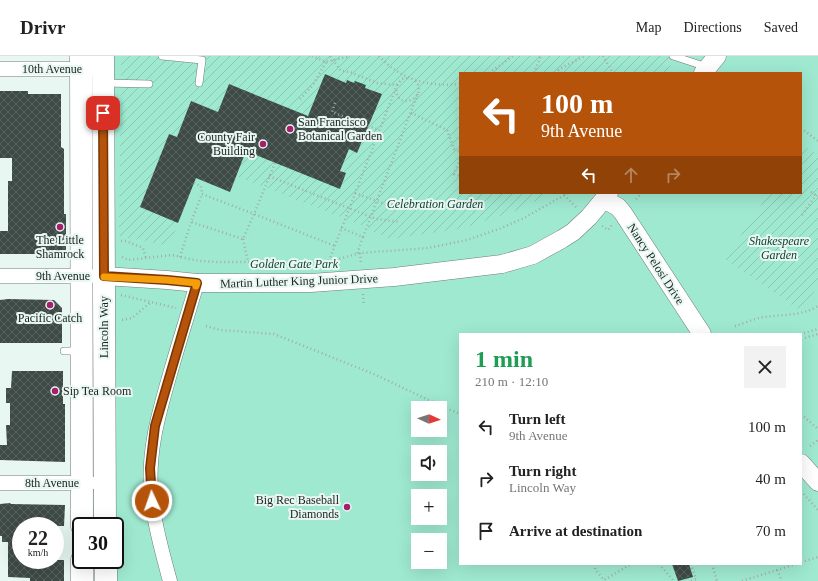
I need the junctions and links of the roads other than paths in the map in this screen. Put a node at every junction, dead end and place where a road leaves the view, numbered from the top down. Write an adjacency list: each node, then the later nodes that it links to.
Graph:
1 (162, 56): 7 (lane)
2 (673, 56): 4 (lane)
3 (81, 62): 5 (street, 10th Avenue); 6 (street, 10th Avenue); 11 (main road, Lincoln Way)
4 (709, 65)
5 (0, 69)
6 (103, 69): 8 (lane); 12 (main road, Lincoln Way)
7 (198, 83)
8 (149, 84)
9 (607, 196): 13 (street, Martin Luther King Junior Drive); 14 (street, Nancy Pelosi Drive)
10 (0, 276): 11 (street, 9th Avenue)
11 (82, 276): 12 (street, 9th Avenue); 18 (main road, Lincoln Way)
12 (104, 276): 13 (street, 9th Avenue); 19 (main road, Lincoln Way)
13 (197, 283): 26 (street)
14 (701, 333)
15 (802, 463): 16 (street)
16 (818, 482)
17 (0, 483): 18 (street, 8th Avenue)
18 (83, 483): 19 (street, 8th Avenue); 20 (main road, Lincoln Way)
19 (105, 483): 21 (main road, Lincoln Way)
20 (82, 517)
21 (105, 517)
22 (82, 569): 24 (main road)
23 (106, 569): 25 (main road)
24 (82, 581)
25 (106, 581)
26 (170, 581)

